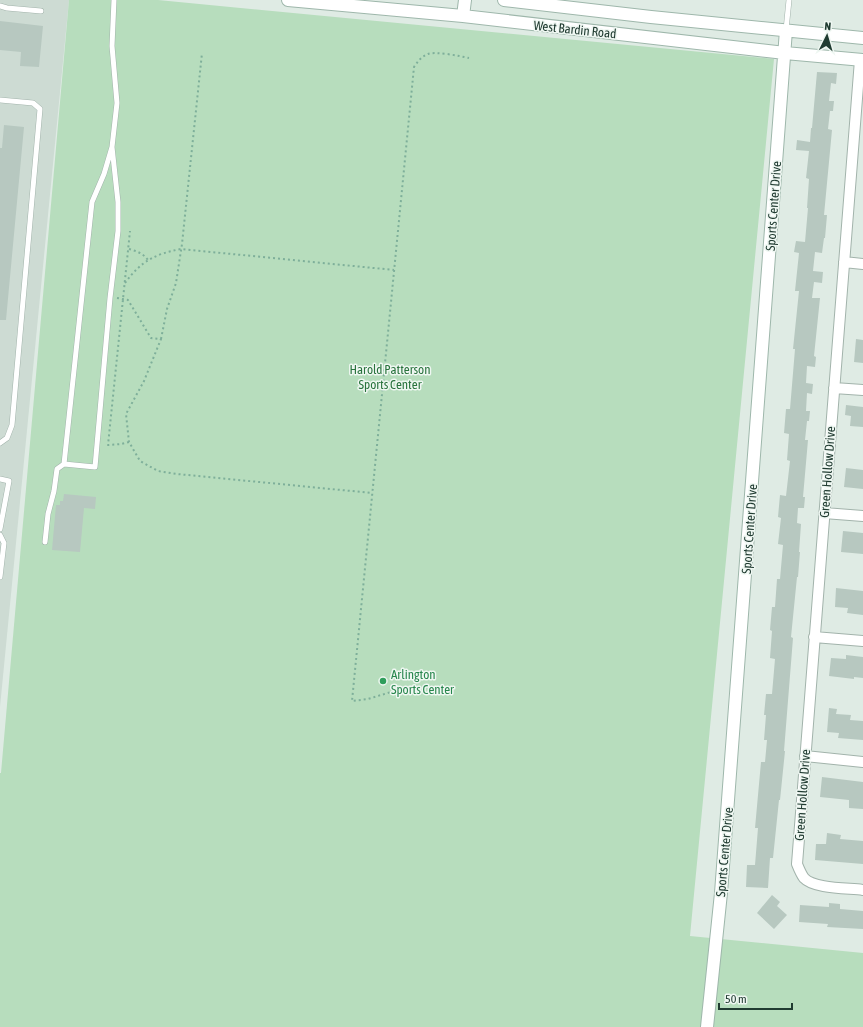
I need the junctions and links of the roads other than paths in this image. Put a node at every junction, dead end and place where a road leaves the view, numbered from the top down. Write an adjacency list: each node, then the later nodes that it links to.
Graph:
1 (114, 0): 15 (lane)
2 (288, 0): 8 (street, West Bardin Road)
3 (465, 0): 8 (street)
4 (504, 0): 9 (street, West Bardin Road)
5 (790, 0): 9 (lane)
6 (0, 6): 7 (lane)
7 (41, 11)
8 (463, 16): 11 (street, West Bardin Road)
9 (786, 30): 10 (street, West Bardin Road); 11 (street, Sports Center Drive)
10 (863, 38)
11 (785, 53): 12 (street, West Bardin Road); 36 (street, Sports Center Drive)
12 (861, 60): 14 (street, Green Hollow Drive)
13 (0, 100): 20 (lane)
14 (858, 139): 16 (street, Green Hollow Drive)
15 (112, 147): 21 (lane); 21 (lane)
16 (844, 262): 17 (street); 18 (street, Green Hollow Drive)
17 (863, 264)
18 (834, 388): 19 (street); 25 (street, Green Hollow Drive)
19 (863, 390)
20 (0, 443)
21 (64, 464): 29 (lane)
22 (0, 479): 24 (lane)
23 (0, 500): 24 (lane)
24 (6, 501): 27 (lane)
25 (824, 513): 26 (street); 31 (street, Green Hollow Drive)
26 (863, 516)
27 (0, 529)
28 (0, 535): 30 (lane)
29 (44, 542)
30 (0, 577)
31 (814, 636): 32 (street); 33 (street, Green Hollow Drive)
32 (863, 640)
33 (805, 756): 34 (street); 35 (street, Green Hollow Drive)
34 (863, 762)
35 (863, 890)
36 (706, 1027)

